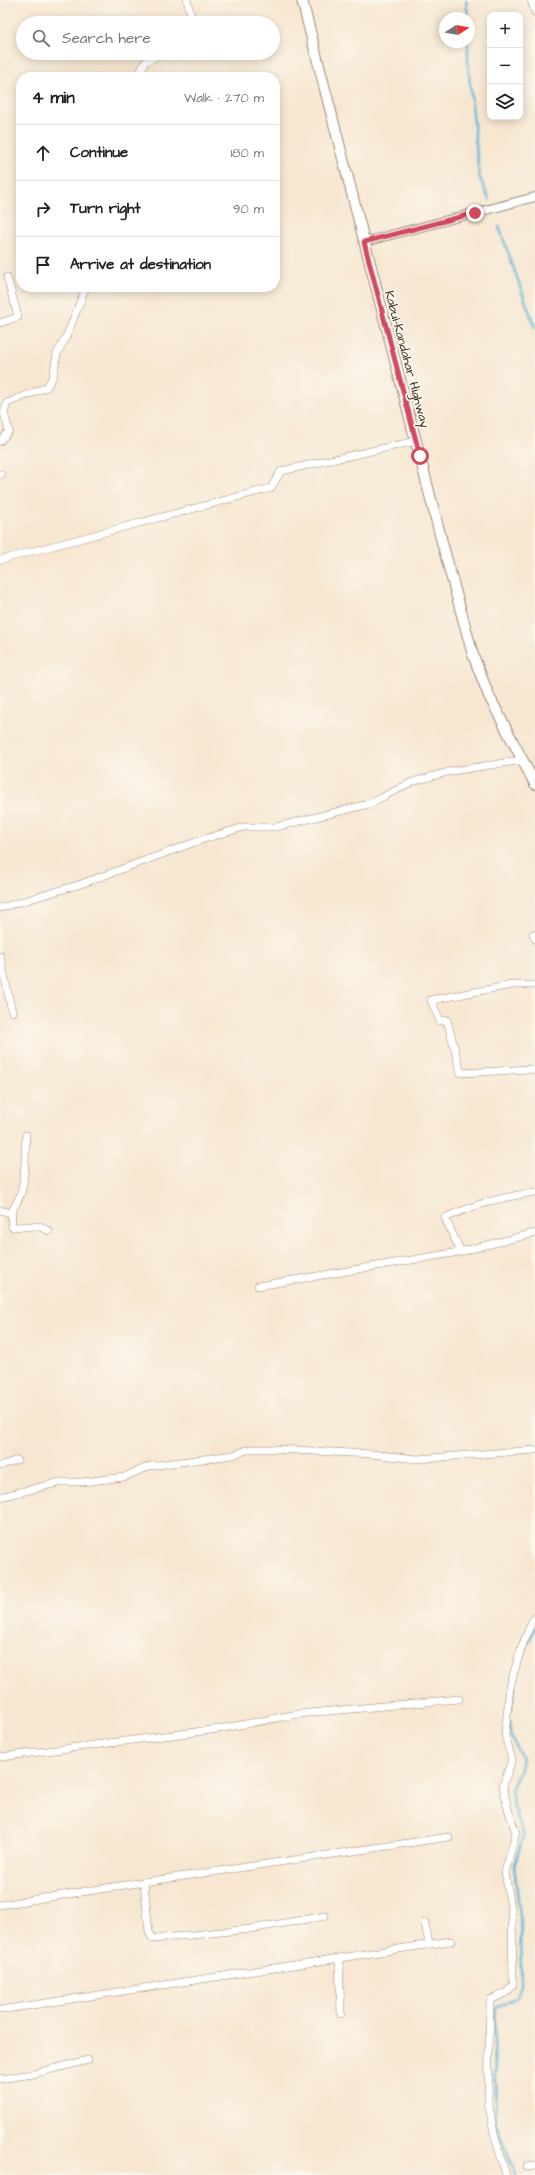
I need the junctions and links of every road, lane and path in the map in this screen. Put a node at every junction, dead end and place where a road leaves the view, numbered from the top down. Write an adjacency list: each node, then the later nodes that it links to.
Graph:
1 (187, 0): 5 (street)
2 (302, 0): 9 (main road, Kabul–Kandahar Highway)
3 (531, 0): 4 (street)
4 (535, 12)
5 (191, 16)
6 (149, 60): 7 (street)
7 (140, 72)
8 (535, 197): 9 (street)
9 (364, 242): 14 (main road, Kabul–Kandahar Highway)
10 (6, 277): 12 (street)
11 (84, 292): 13 (street)
12 (0, 323)
13 (0, 441)
14 (416, 442): 15 (street); 16 (main road, Kabul–Kandahar Highway)
15 (0, 560)
16 (523, 760): 17 (main road, Kabul–Kandahar Highway); 18 (street)
17 (535, 784)
18 (0, 908)
19 (0, 956): 21 (street)
20 (535, 985): 22 (street)
21 (12, 1012)
22 (535, 1071)
23 (26, 1135): 26 (street)
24 (535, 1192): 29 (street)
25 (0, 1210): 26 (street)
26 (10, 1213): 27 (street)
27 (49, 1231)
28 (535, 1233): 29 (street)
29 (461, 1252): 30 (street)
30 (258, 1286)
31 (535, 1450): 34 (street)
32 (17, 1460): 33 (street)
33 (0, 1466)
34 (0, 1497)
35 (535, 1618): 52 (street)
36 (459, 1699): 37 (street)
37 (0, 1757)
38 (449, 1838): 39 (street)
39 (144, 1882): 40 (street); 41 (street)
40 (0, 1905)
41 (325, 1916)
42 (425, 1923): 44 (street)
43 (450, 1941): 44 (street)
44 (429, 1944): 45 (street)
45 (339, 1958): 46 (street); 47 (street)
46 (0, 2010)
47 (341, 2014)
48 (88, 2060): 49 (street)
49 (0, 2079)
50 (535, 2166): 51 (street)
51 (527, 2167)
52 (506, 2175)

